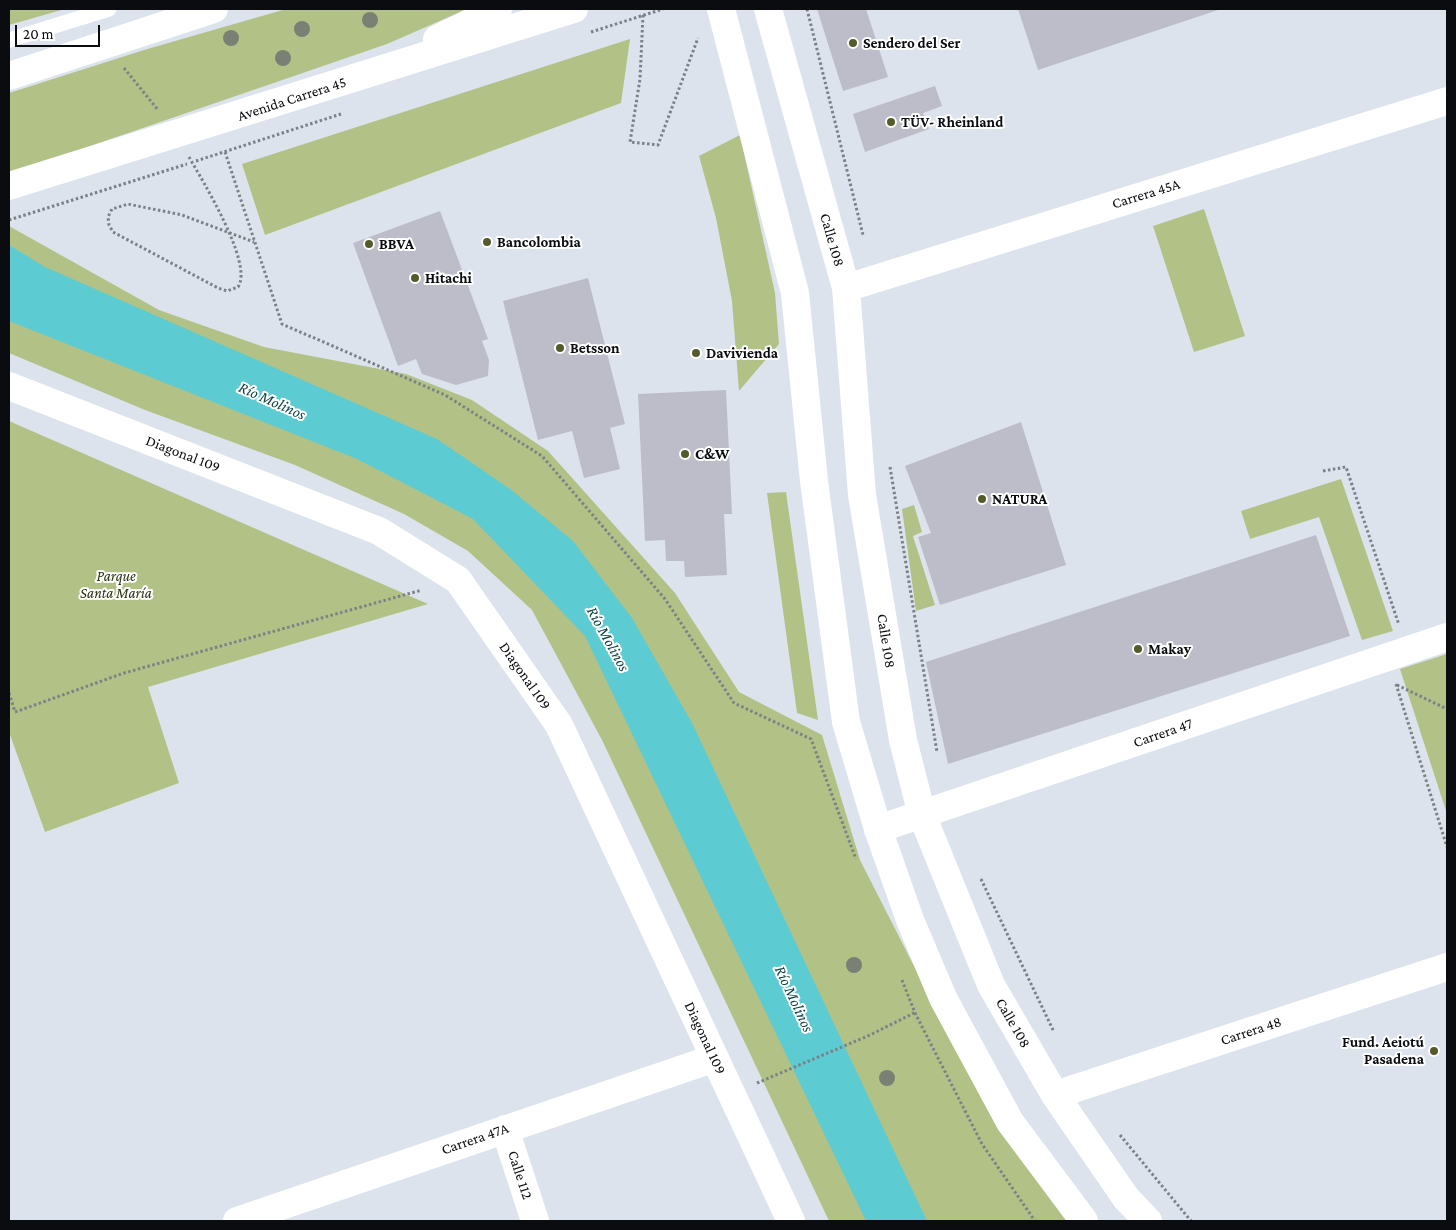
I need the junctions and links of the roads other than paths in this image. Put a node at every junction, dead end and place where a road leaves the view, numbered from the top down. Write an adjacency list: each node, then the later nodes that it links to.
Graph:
1 (109, 9): 7 (lane)
2 (214, 9): 8 (main road)
3 (498, 9): 9 (main road)
4 (574, 9): 9 (main road, Avenida Carrera 45)
5 (720, 9): 16 (main road)
6 (768, 9): 12 (main road, Calle 108)
7 (9, 40)
8 (9, 76)
9 (355, 79): 11 (main road, Avenida Carrera 45)
10 (1447, 101): 12 (main road, Carrera 45A)
11 (9, 186)
12 (846, 288): 15 (main road, Calle 108)
13 (9, 386): 18 (main road, Diagonal 109)
14 (1447, 637): 15 (main road, Carrera 47)
15 (922, 814): 16 (main road, Carrera 47); 19 (main road, Calle 108)
16 (878, 829): 24 (main road)
17 (1447, 967): 19 (main road, Carrera 48)
18 (715, 1058): 20 (main road, Carrera 47A); 23 (main road, Diagonal 109)
19 (1055, 1096): 25 (main road, Calle 108)
20 (505, 1129): 21 (main road, Carrera 47A); 22 (main road, Calle 112)
21 (254, 1218)
22 (535, 1221)
23 (791, 1221)
24 (1084, 1221)
25 (1148, 1221)

